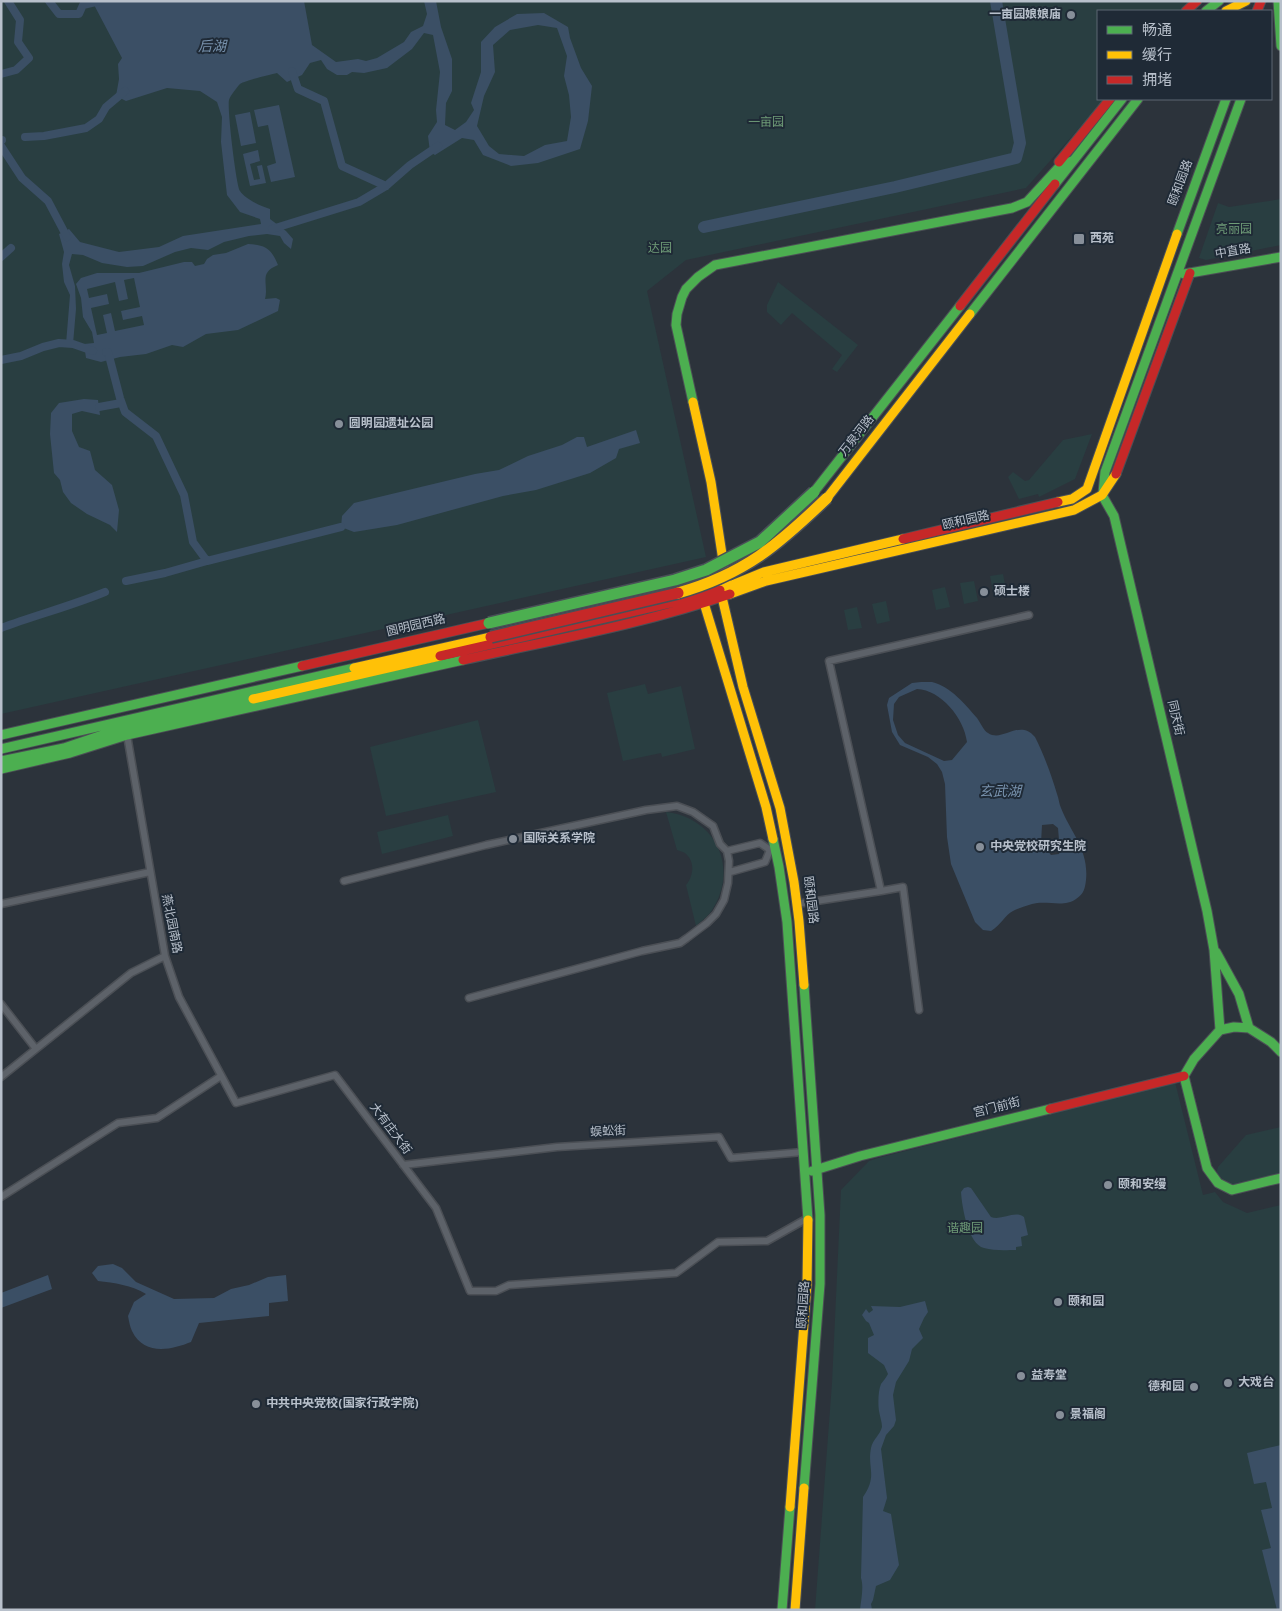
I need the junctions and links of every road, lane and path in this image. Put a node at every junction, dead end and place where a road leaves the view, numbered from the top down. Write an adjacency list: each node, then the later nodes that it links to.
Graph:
1 (1197, 1): 5 (main road)
2 (1219, 1): 6 (main road)
3 (1246, 1): 7 (main road)
4 (1278, 1): 8 (main road); 9 (main road)
5 (1187, 10)
6 (1207, 10)
7 (1228, 10)
8 (1272, 16)
9 (1281, 46)
10 (1109, 100): 16 (main road)
11 (1121, 100): 15 (main road, 万泉河路)
12 (1137, 100): 28 (main road, 万泉河路, bridge)
13 (1226, 100): 20 (main road, 颐和园路)
14 (1240, 100): 19 (main road)
15 (1072, 161): 21 (main road, 万泉河路); 23 (main road)
16 (1059, 162)
17 (1281, 258): 18 (main road, 中直路)
18 (1190, 273): 19 (main road, 中直路); 22 (main road, 颐和园路)
19 (1177, 276): 22 (main road)
20 (1087, 489): 22 (main road); 23 (main road, 颐和园路)
21 (814, 492): 26 (main road, 圆明园西路, bridge)
22 (1102, 495): 23 (main road, 颐和园路); 39 (main road, 同庆街)
23 (724, 592): 24 (main road); 29 (main road); 38 (main road, 颐和园路)
24 (704, 603): 27 (main road); 31 (main road, 颐和园路)
25 (1029, 615): 36 (street)
26 (1, 735)
27 (128, 735): 30 (main road); 33 (street, 燕北园南路)
28 (1, 749)
29 (1, 761)
30 (1, 769)
31 (773, 849): 32 (street); 34 (street); 52 (main road, 颐和园路)
32 (727, 851): 34 (street); 35 (street)
33 (150, 872): 37 (street); 40 (street, 燕北园南路)
34 (730, 872): 41 (street)
35 (344, 881)
36 (881, 891): 38 (street); 43 (street)
37 (1, 904)
38 (797, 904): 54 (main road, 颐和园路)
39 (1214, 950): 44 (main road); 45 (main road)
40 (165, 956): 46 (street); 48 (street, 燕北园南路)
41 (468, 998)
42 (1, 1004): 46 (street)
43 (919, 1010)
44 (1249, 1028): 45 (main road); 47 (main road)
45 (1220, 1030): 49 (main road)
46 (36, 1049): 50 (street)
47 (1281, 1052)
48 (221, 1076): 51 (street, 燕北园南路); 57 (street)
49 (1184, 1076): 54 (main road, 宫门前街); 56 (main road)
50 (1, 1077)
51 (236, 1103): 53 (street, 大有庄大街)
52 (803, 1152): 53 (street, 蜈蚣街); 55 (main road, 颐和园路)
53 (403, 1165): 58 (street, 大有庄大街)
54 (817, 1170): 55 (main road, 宫门前街); 60 (main road, 颐和园路)
55 (805, 1173): 58 (main road, 颐和园路)
56 (1281, 1178)
57 (1, 1197)
58 (808, 1218): 59 (main road, 颐和园路)
59 (782, 1610)
60 (795, 1610)

